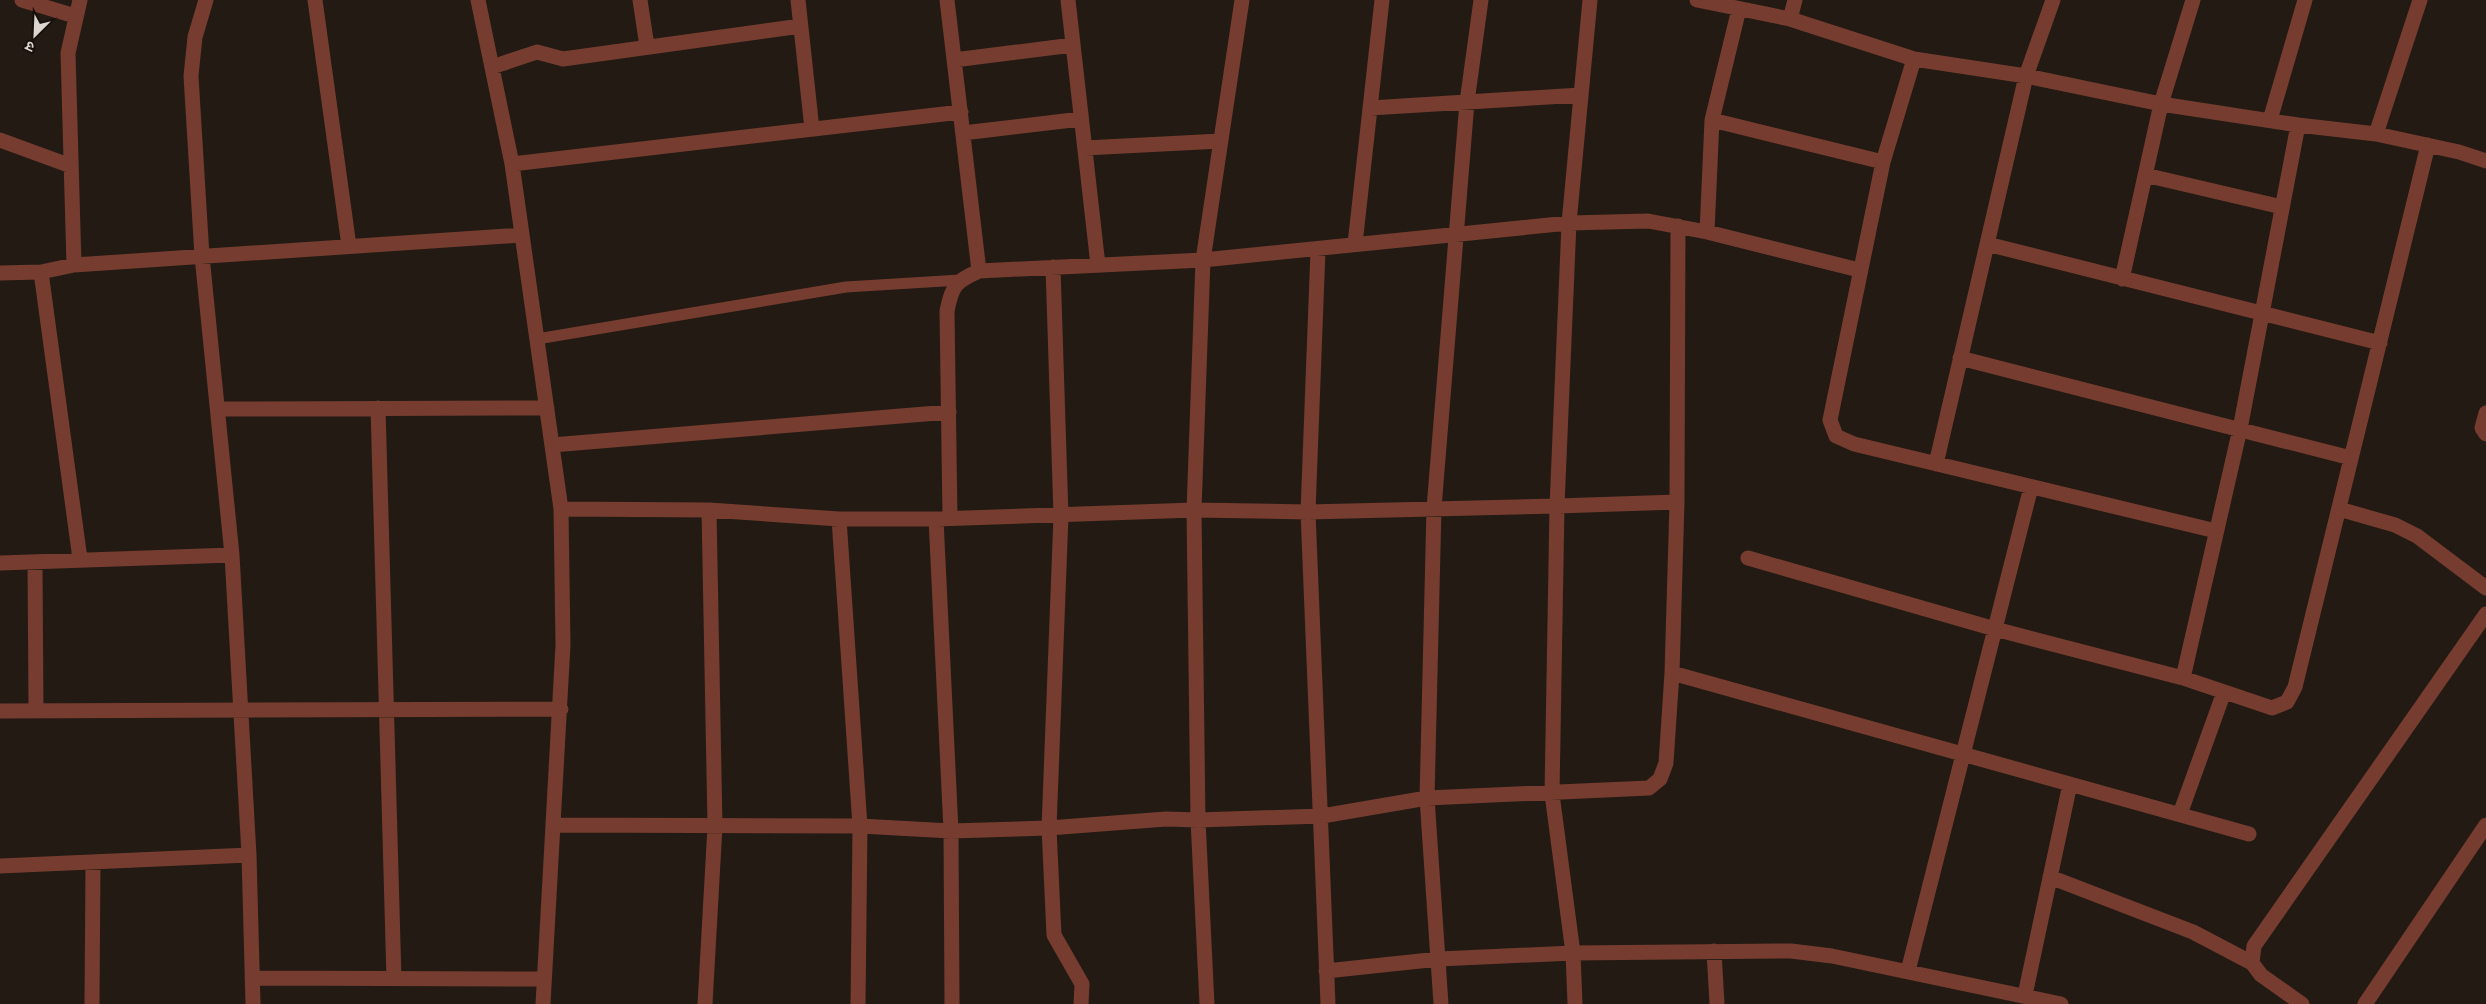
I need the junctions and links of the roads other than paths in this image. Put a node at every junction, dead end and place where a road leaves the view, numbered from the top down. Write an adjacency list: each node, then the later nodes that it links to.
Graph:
1 (22, 0): 21 (street)
2 (80, 0): 21 (street)
3 (206, 0): 61 (street)
4 (316, 0): 59 (street)
5 (478, 0): 28 (street)
6 (640, 0): 25 (street)
7 (798, 0): 23 (street)
8 (947, 0): 27 (street)
9 (1068, 0): 24 (street)
10 (1242, 0): 43 (street)
11 (1382, 0): 33 (street)
12 (1481, 0): 31 (street)
13 (1590, 0): 30 (street)
14 (1699, 0): 20 (street)
15 (1795, 0): 22 (street)
16 (2053, 0): 29 (street)
17 (2193, 0): 32 (street)
18 (2305, 0): 37 (street)
19 (2420, 0): 41 (street)
20 (1739, 8): 22 (street); 36 (street)
21 (75, 16): 49 (street)
22 (1790, 19): 26 (street)
23 (801, 26): 25 (street); 39 (street)
24 (1073, 45): 27 (street); 35 (street)
25 (647, 46): 28 (street)
26 (1914, 59): 29 (street); 47 (street)
27 (954, 60): 34 (street)
28 (492, 67): 48 (street)
29 (2026, 76): 32 (street); 58 (street)
30 (1581, 95): 31 (street); 52 (street)
31 (1467, 102): 33 (street); 55 (street)
32 (2161, 104): 37 (street); 50 (street)
33 (1370, 108): 57 (street)
34 (961, 112): 39 (street); 40 (street)
35 (1081, 119): 40 (street); 45 (street)
36 (1712, 120): 47 (street); 54 (street)
37 (2270, 120): 38 (street)
38 (2298, 125): 41 (street); 51 (street)
39 (812, 129): 48 (street)
40 (963, 134): 67 (street)
41 (2376, 134): 44 (street)
42 (0, 140): 49 (street)
43 (1221, 141): 45 (street); 62 (street)
44 (2428, 145): 46 (street); 74 (street)
45 (1085, 148): 64 (street)
46 (2486, 161)
47 (1882, 162): 66 (street)
48 (512, 164): 56 (street)
49 (71, 166): 63 (street)
50 (2145, 175): 51 (street); 70 (street)
51 (2282, 207): 72 (street)
52 (1569, 223): 53 (street); 55 (street); 88 (street)
53 (1678, 226): 54 (street); 87 (street)
54 (1707, 232): 66 (street)
55 (1455, 234): 57 (street); 89 (street)
56 (522, 235): 59 (street); 73 (street)
57 (1355, 244): 60 (street)
58 (1987, 244): 70 (street); 75 (street)
59 (349, 246): 61 (street)
60 (1318, 250): 62 (street); 94 (street)
61 (202, 256): 63 (street); 78 (street)
62 (1203, 260): 64 (street); 93 (street)
63 (74, 265): 68 (street)
64 (1098, 265): 65 (street)
65 (1053, 267): 67 (street); 95 (street)
66 (1859, 270): 85 (street)
67 (979, 271): 71 (street)
68 (41, 272): 69 (street); 101 (street)
69 (0, 273)
70 (2122, 279): 72 (street)
71 (960, 280): 73 (lane); 79 (street)
72 (2262, 314): 74 (street); 81 (street)
73 (537, 339): 77 (street)
74 (2380, 344): 84 (street)
75 (1960, 358): 81 (street); 85 (street)
76 (378, 408): 77 (street); 78 (street); 111 (street)
77 (547, 408): 83 (street)
78 (219, 409): 99 (street)
79 (949, 412): 83 (street); 97 (street)
80 (2486, 413): 82 (street)
81 (2240, 429): 84 (street); 98 (street)
82 (2486, 434)
83 (552, 445): 90 (street)
84 (2351, 458): 91 (street)
85 (1936, 464): 86 (street)
86 (2031, 487): 98 (street); 106 (street)
87 (1678, 502): 88 (street); 107 (street)
88 (1557, 506): 89 (street); 117 (street)
89 (1434, 508): 94 (street); 118 (street)
90 (561, 509): 92 (street); 110 (street)
91 (2339, 509): 104 (street); 109 (street)
92 (709, 510): 96 (street); 124 (street)
93 (1194, 510): 94 (street); 95 (street); 121 (street)
94 (1308, 512): 120 (street)
95 (1061, 516): 97 (street); 126 (street)
96 (839, 519): 97 (street); 125 (street)
97 (943, 519): 127 (street)
98 (2216, 531): 108 (street)
99 (232, 555): 101 (street); 114 (street)
100 (1748, 558): 106 (street)
101 (80, 559): 103 (street)
102 (0, 563): 103 (street)
103 (35, 563): 113 (street)
104 (2486, 588)
105 (2486, 614): 136 (street)
106 (1995, 630): 108 (street); 115 (street)
107 (1672, 673): 115 (street); 117 (street)
108 (2183, 678): 109 (street)
109 (2224, 692): 119 (street)
110 (561, 709): 111 (street); 122 (street)
111 (386, 710): 114 (street); 140 (street)
112 (0, 711): 113 (street)
113 (36, 711): 114 (street)
114 (242, 711): 129 (street)
115 (1963, 754): 116 (street); 138 (street)
116 (2070, 784): 119 (street); 132 (street)
117 (1552, 794): 118 (street); 134 (street)
118 (1427, 798): 120 (street); 135 (street)
119 (2180, 814): 128 (street)
120 (1322, 816): 121 (street); 137 (street)
121 (1198, 820): 126 (street); 150 (street)
122 (554, 825): 124 (street); 141 (street)
123 (2486, 825): 157 (street)
124 (715, 826): 125 (street); 146 (street)
125 (860, 826): 127 (street); 147 (street)
126 (1049, 828): 127 (street); 149 (street)
127 (951, 830): 148 (street)
128 (2250, 834)
129 (249, 855): 130 (street); 139 (street)
130 (93, 862): 131 (street); 143 (street)
131 (0, 866)
132 (2050, 877): 136 (street); 142 (street)
133 (1714, 951): 134 (street); 138 (street); 154 (street)
134 (1573, 953): 135 (street); 153 (street)
135 (1439, 958): 137 (street); 152 (street)
136 (2252, 962): 156 (street)
137 (1326, 971): 151 (street)
138 (1908, 971): 142 (street)
139 (252, 978): 140 (street); 144 (street)
140 (394, 978): 141 (street)
141 (544, 979): 145 (street)
142 (2025, 995): 155 (street)
143 (92, 1004)
144 (253, 1004)
145 (543, 1004)
146 (705, 1004)
147 (858, 1004)
148 (952, 1004)
149 (1081, 1004)
150 (1207, 1004)
151 (1328, 1004)
152 (1441, 1004)
153 (1575, 1004)
154 (1717, 1004)
155 (2061, 1004)
156 (2302, 1004)
157 (2365, 1004)

